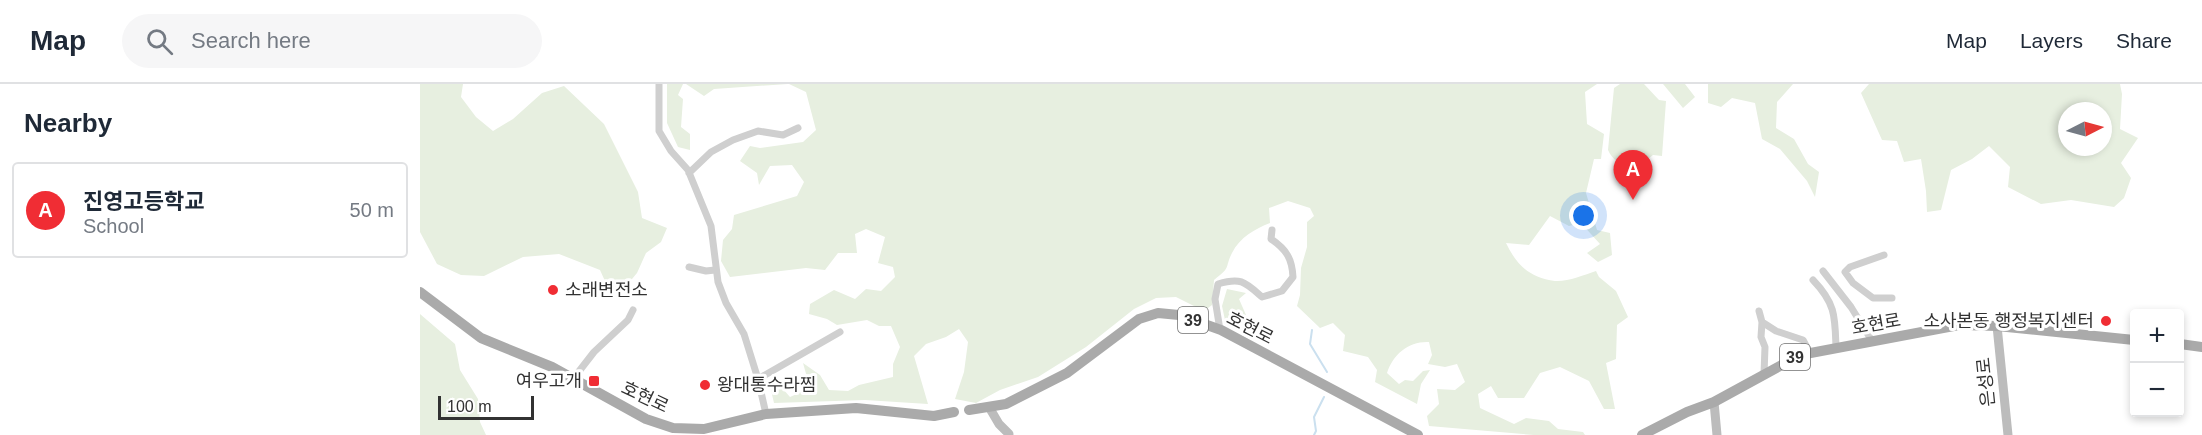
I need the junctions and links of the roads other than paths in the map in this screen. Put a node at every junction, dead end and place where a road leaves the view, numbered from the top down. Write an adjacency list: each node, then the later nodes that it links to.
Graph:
1 (658, 84): 3 (street)
2 (798, 128): 3 (street)
3 (689, 173): 7 (street)
4 (1272, 230): 16 (street)
5 (1884, 255): 11 (street)
6 (689, 267): 7 (street)
7 (716, 270): 26 (street)
8 (1823, 271): 19 (street)
9 (1813, 280): 22 (street)
10 (420, 292): 25 (main road, 호현로)
11 (1892, 298)
12 (633, 310): 25 (street)
13 (1759, 311): 14 (street)
14 (1762, 322): 23 (street); 24 (street)
15 (1997, 326): 18 (main road, 호현로 / 39); 19 (main road, 호현로 / 39); 36 (street, 은성로)
16 (1220, 330): 28 (main road, 호현로 / 39); 33 (main road, 호현로 / 39)
17 (840, 332): 26 (street)
18 (2130, 340)
19 (1872, 341): 22 (main road, 호현로 / 39)
20 (2184, 345): 21 (main road)
21 (2202, 347)
22 (1836, 348): 23 (main road, 호현로 / 39)
23 (1810, 353): 24 (main road, 호현로 / 39)
24 (1764, 375): 27 (main road, 호현로 / 39)
25 (573, 379): 31 (main road, 호현로)
26 (758, 380): 31 (street)
27 (1714, 402): 34 (main road, 호현로 / 39); 35 (street)
28 (990, 407): 29 (main road, 호현로 / 39); 32 (street)
29 (969, 410)
30 (954, 412): 31 (main road, 호현로)
31 (766, 414)
32 (1009, 434)
33 (1418, 435)
34 (1642, 435)
35 (1718, 435)
36 (2008, 435)

